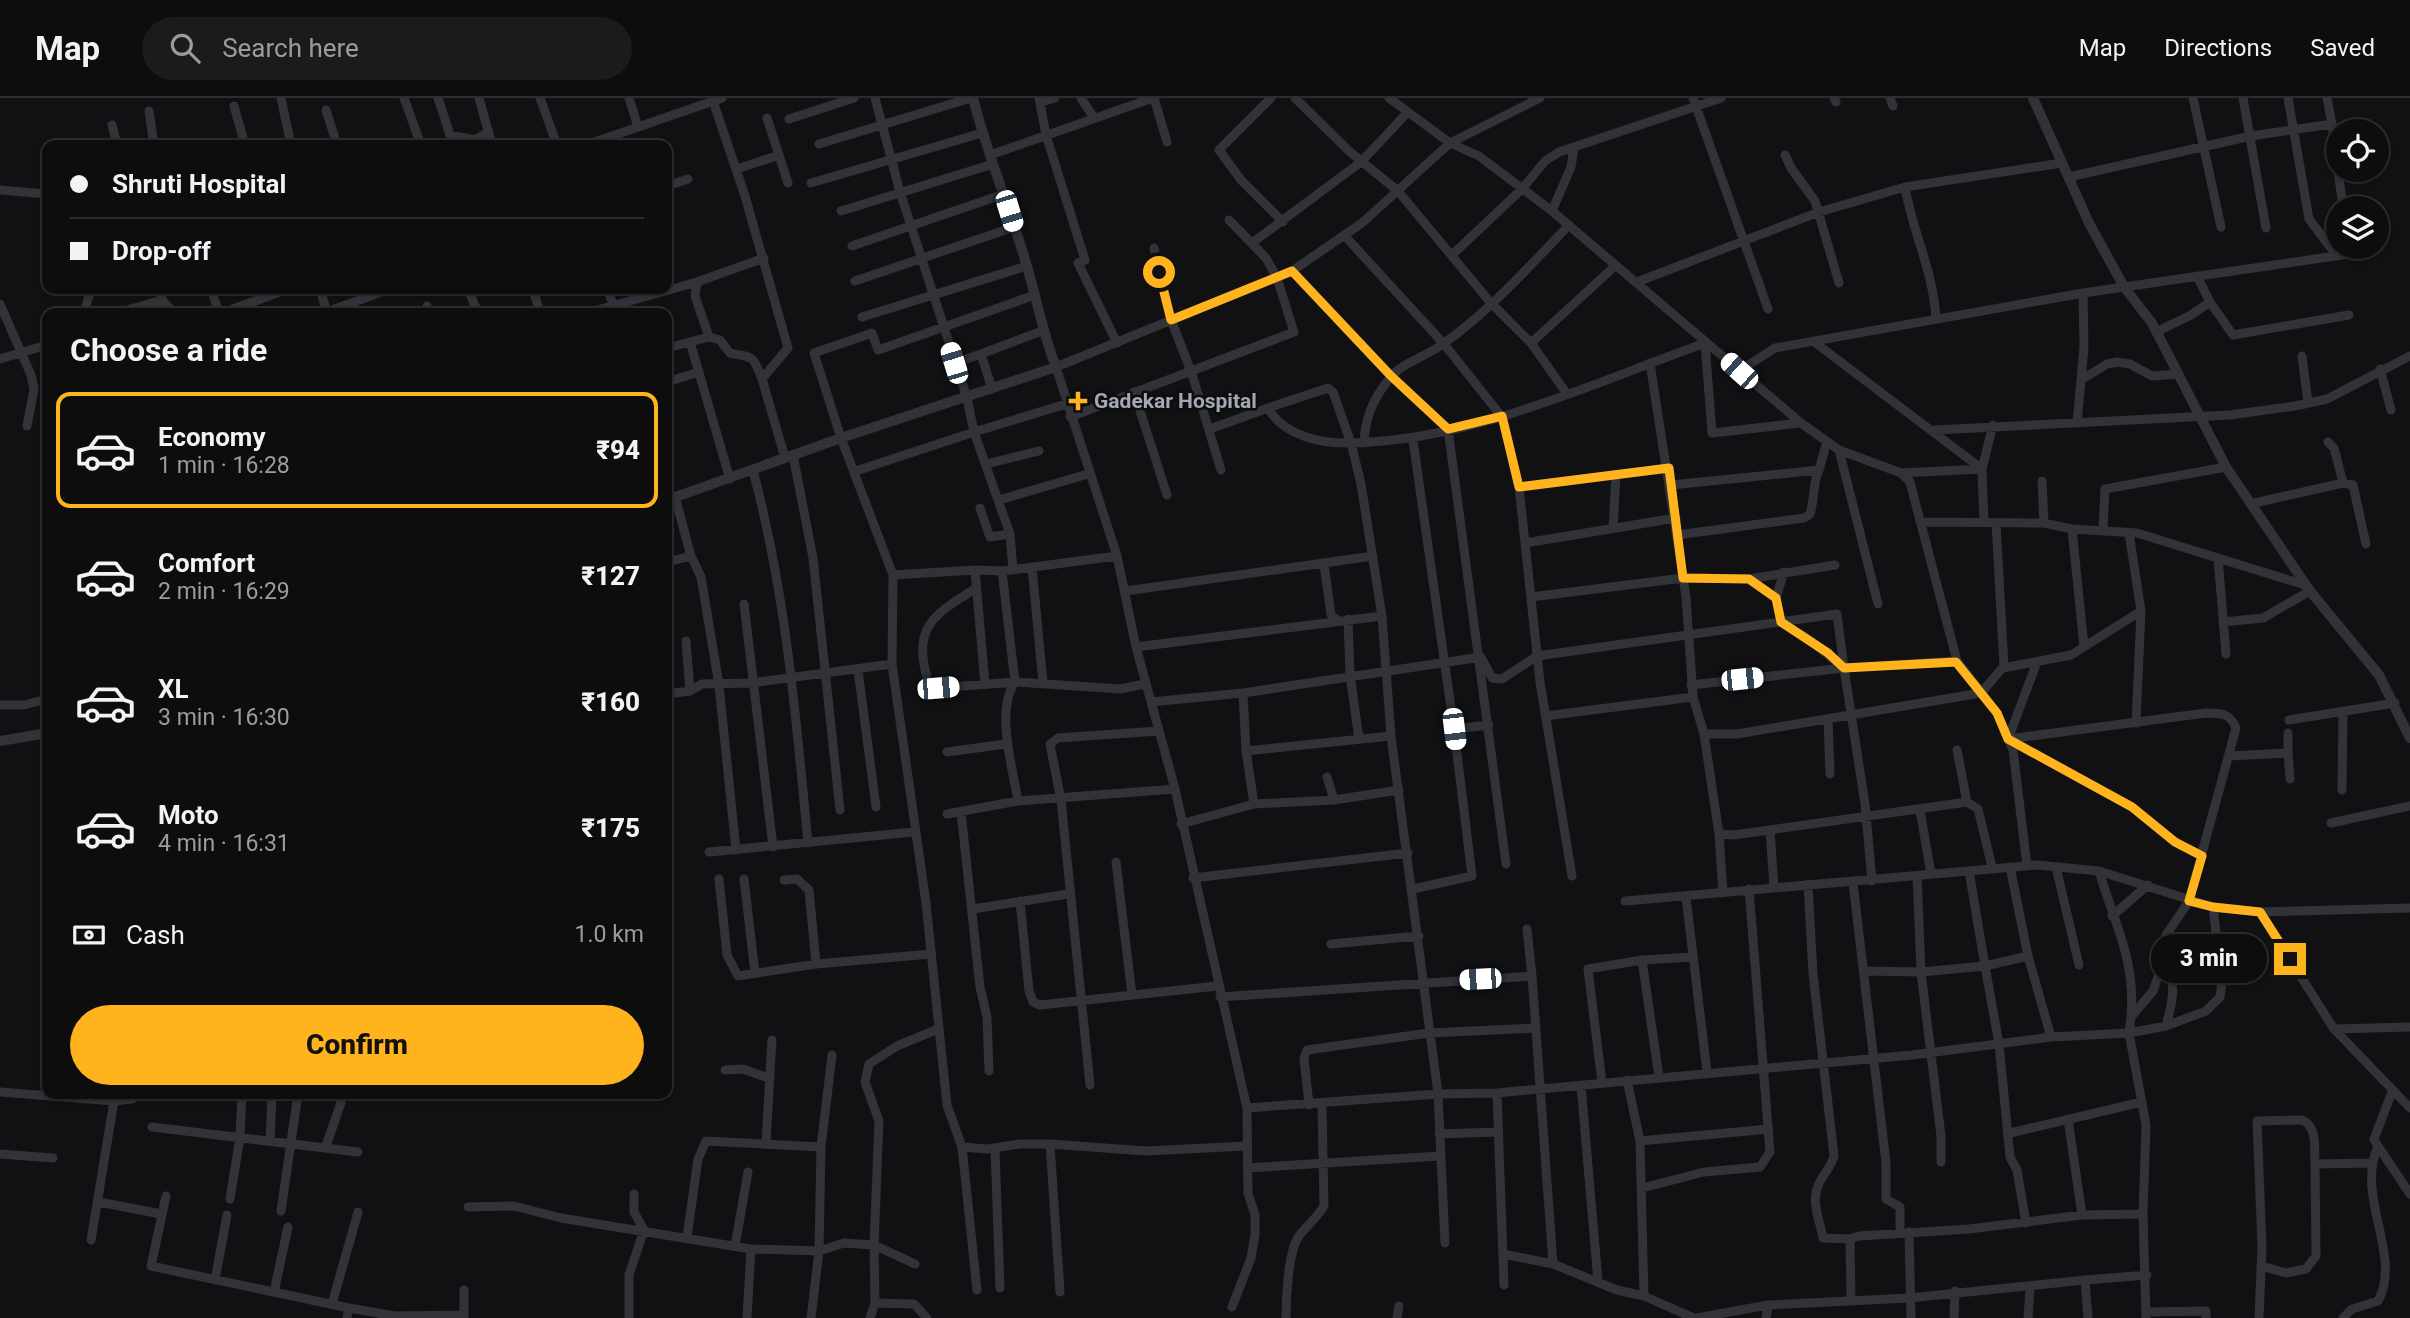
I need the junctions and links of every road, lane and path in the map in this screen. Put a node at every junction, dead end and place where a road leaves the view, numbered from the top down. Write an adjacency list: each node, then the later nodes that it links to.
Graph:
1 (281, 98): 48 (street)
2 (404, 98): 50 (street)
3 (438, 98): 41 (street)
4 (479, 98): 41 (street)
5 (540, 98): 52 (street)
6 (629, 98): 39 (street)
7 (854, 98): 34 (street)
8 (875, 98): 37 (street)
9 (972, 98): 37 (street); 42 (street)
10 (1055, 98): 25 (street)
11 (1081, 98): 33 (street)
12 (1153, 98): 33 (street); 54 (street)
13 (1271, 98): 82 (street)
14 (1295, 98): 63 (street)
15 (1389, 98): 31 (street)
16 (1540, 98): 26 (street)
17 (1693, 98): 28 (street)
18 (1721, 98): 28 (street)
19 (2033, 98): 64 (street)
20 (2193, 98): 58 (street)
21 (2243, 98): 44 (street)
22 (2288, 98): 40 (street)
23 (2327, 98): 35 (street)
24 (715, 99): 39 (street); 65 (street)
25 (1040, 100): 43 (street)
26 (1516, 103): 55 (street)
27 (234, 107): 47 (street)
28 (1697, 108): 57 (street); 89 (street)
29 (326, 110): 49 (street)
30 (149, 111): 46 (street)
31 (1407, 113): 55 (street); 63 (street)
32 (767, 118): 59 (street)
33 (1094, 118): 43 (street)
34 (789, 119)
35 (2331, 119)
36 (111, 125): 45 (street)
37 (882, 125): 56 (street); 61 (street)
38 (2326, 125): 40 (street)
39 (638, 127): 53 (street)
40 (2293, 128): 44 (street); 90 (street)
41 (489, 132): 51 (street)
42 (982, 133): 61 (street); 62 (street)
43 (1046, 135): 62 (street); 140 (street)
44 (2251, 136): 58 (street); 87 (street)
45 (116, 140)
46 (153, 140)
47 (244, 140)
48 (290, 140)
49 (335, 140)
50 (419, 140)
51 (491, 140)
52 (555, 140)
53 (600, 140)
54 (1167, 142)
55 (1450, 143): 72 (street); 74 (street)
56 (820, 144)
57 (1574, 148): 72 (street); 79 (street)
58 (2206, 148): 66 (street); 86 (street)
59 (779, 155): 65 (street); 68 (street)
60 (1785, 155): 80 (street)
61 (891, 160): 69 (street); 75 (street)
62 (992, 160): 75 (street); 77 (street)
63 (1361, 162): 74 (street); 82 (street)
64 (2062, 163): 66 (street); 71 (street)
65 (737, 169): 95 (street)
66 (2069, 177): 107 (street)
67 (688, 179): 70 (street)
68 (788, 183)
69 (811, 183)
70 (672, 184)
71 (1905, 187): 80 (street); 132 (street)
72 (1522, 189): 79 (street); 94 (street)
73 (0, 190): 76 (street)
74 (1398, 191): 88 (street); 94 (street)
75 (900, 192): 78 (street); 84 (street)
76 (42, 194)
77 (1004, 194): 84 (street); 85 (street)
78 (841, 211)
79 (1552, 211): 83 (street)
80 (1819, 212): 89 (street); 106 (street)
81 (1229, 220): 91 (street)
82 (1283, 222): 91 (street)
83 (1569, 225): 99 (street); 120 (street)
84 (913, 226): 92 (street); 97 (street)
85 (1014, 227): 97 (street); 98 (street)
86 (2221, 227)
87 (2266, 228)
88 (1344, 235): 100 (street); 143 (street)
89 (1744, 240): 105 (street); 129 (street)
90 (2326, 241)
91 (1252, 243): 102 (street)
92 (852, 246)
93 (1154, 248): 133 (street)
94 (1452, 255): 120 (street)
95 (764, 258): 104 (street); 160 (street)
96 (2326, 258): 101 (street)
97 (924, 259): 103 (street); 116 (street)
98 (1027, 266): 116 (street); 117 (street)
99 (1615, 266): 105 (street); 141 (street)
100 (1292, 271): 102 (street); 159 (street)
101 (2197, 276): 107 (street); 121 (street)
102 (1277, 278): 133 (street); 155 (street)
103 (855, 281)
104 (697, 282): 108 (street); 137 (street)
105 (1637, 282): 142 (street)
106 (1839, 283)
107 (2124, 287): 109 (street); 136 (street)
108 (672, 289)
109 (2083, 293): 132 (street); 162 (street)
110 (161, 294): 118 (street)
111 (257, 294): 119 (street)
112 (274, 294): 119 (street)
113 (367, 294): 127 (street)
114 (609, 294): 123 (street)
115 (656, 294): 123 (street)
116 (932, 295): 131 (street); 134 (street)
117 (1032, 296): 134 (street); 135 (street)
118 (162, 300): 124 (street); 125 (street)
119 (259, 300): 126 (street)
120 (1490, 302): 141 (street); 143 (street)
121 (2210, 302): 130 (street); 136 (street)
122 (0, 304): 146 (street)
123 (614, 306): 128 (street)
124 (134, 308)
125 (169, 308)
126 (244, 308)
127 (337, 308)
128 (606, 308)
129 (1768, 309)
130 (2348, 314)
131 (862, 317)
132 (1936, 319): 138 (street)
133 (1171, 320): 140 (street); 155 (street)
134 (943, 329): 151 (street); 182 (street)
135 (1042, 331): 147 (street); 153 (street)
136 (2156, 332): 158 (street)
137 (709, 337): 139 (street); 160 (street)
138 (1814, 341): 156 (street); 180 (street)
139 (690, 342): 145 (street); 157 (street)
140 (1117, 343): 153 (street)
141 (1531, 343): 165 (street)
142 (1705, 343): 152 (street); 156 (street); 174 (street)
143 (1444, 344): 159 (street); 171 (street)
144 (42, 347): 146 (street)
145 (672, 347)
146 (19, 354): 150 (street); 177 (street)
147 (981, 354): 151 (street); 163 (street)
148 (2302, 356): 167 (street)
149 (2410, 356): 154 (street)
150 (0, 359)
151 (954, 363): 166 (street)
152 (1650, 363): 165 (street); 193 (street)
153 (1056, 367): 163 (street); 168 (street)
154 (2380, 369): 167 (street); 170 (street)
155 (1191, 371): 164 (street); 178 (street)
156 (1739, 371): 174 (street)
157 (699, 372): 161 (street); 202 (street)
158 (2179, 374): 162 (street); 172 (street)
159 (1391, 376): 179 (street); 187 (street)
160 (762, 379): 190 (street)
161 (672, 380)
162 (2081, 380): 175 (street)
163 (992, 389): 166 (street)
164 (1134, 392): 173 (street); 207 (street)
165 (1567, 394): 171 (street)
166 (967, 398): 181 (street); 182 (street)
167 (2308, 403): 172 (street)
168 (1066, 404): 173 (street); 181 (street)
169 (1268, 408): 178 (street); 186 (street); 186 (street)
170 (2391, 410)
171 (1502, 416): 179 (street); 206 (street)
172 (2199, 416): 175 (street); 192 (street)
173 (1070, 417): 200 (street)
174 (1801, 423): 184 (street)
175 (2077, 423): 176 (street)
176 (1993, 425): 180 (street); 194 (street)
177 (27, 426)
178 (1210, 429): 195 (street)
179 (1448, 429): 183 (street); 259 (street)
180 (1935, 430): 194 (street)
181 (974, 432): 191 (street); 198 (street)
182 (841, 438): 190 (street); 198 (street)
183 (1413, 440): 187 (street); 262 (street)
184 (1827, 441): 188 (street); 196 (street)
185 (2328, 442): 204 (street)
186 (1351, 443): 187 (street); 226 (street)
187 (1364, 443)
188 (1839, 450): 199 (street); 246 (street)
189 (1039, 451): 191 (street)
190 (789, 457): 197 (street); 268 (street)
191 (986, 464): 209 (street)
192 (2226, 467): 211 (street); 220 (street)
193 (1669, 468): 201 (street); 205 (street)
194 (1982, 468): 199 (street); 215 (street)
195 (1221, 470)
196 (1818, 470): 205 (street); 223 (street)
197 (753, 471): 202 (street); 270 (street)
198 (856, 471): 237 (street)
199 (1901, 473): 214 (street)
200 (1088, 474): 209 (street); 228 (street)
201 (1616, 475): 206 (street); 218 (street)
202 (730, 479): 208 (street)
203 (2042, 481): 217 (street)
204 (2343, 483): 211 (street); 225 (street)
205 (1671, 485): 213 (street)
206 (1519, 487): 224 (street)
207 (1167, 495)
208 (672, 499)
209 (999, 500): 222 (street)
210 (672, 502): 227 (street)
211 (2250, 504): 240 (street)
212 (980, 509): 222 (street)
213 (1676, 518): 218 (street); 223 (street)
214 (1923, 522): 215 (street); 260 (street)
215 (1984, 523): 216 (street)
216 (1996, 523): 217 (street); 265 (street)
217 (2044, 523): 219 (street)
218 (1613, 528): 224 (street)
219 (2072, 529): 220 (street); 255 (street)
220 (2103, 530): 221 (street)
221 (2129, 533): 229 (street); 247 (street)
222 (1010, 534): 235 (street)
223 (1677, 535): 238 (street)
224 (1525, 543): 243 (street)
225 (2366, 544)
226 (1373, 555): 231 (street); 248 (street)
227 (691, 556): 230 (street); 277 (street)
228 (1117, 556): 233 (street); 242 (street)
229 (2218, 558): 240 (street); 252 (street)
230 (672, 561)
231 (1324, 564): 242 (street); 249 (street)
232 (1835, 565): 236 (street)
233 (1032, 567): 235 (street); 273 (street)
234 (975, 570): 235 (street); 237 (street); 241 (street)
235 (1008, 570): 271 (street)
236 (1784, 572): 239 (street); 244 (street)
237 (893, 575): 263 (street)
238 (1683, 578): 239 (street); 243 (street); 253 (street)
239 (1749, 579): 244 (street)
240 (2307, 588): 252 (street); 285 (street)
241 (975, 589): 274 (street); 274 (street)
242 (1126, 591): 256 (street)
243 (1531, 597): 258 (street)
244 (1776, 598): 251 (street)
245 (744, 604): 272 (street)
246 (1878, 604)
247 (2141, 611): 255 (street); 292 (street)
248 (1382, 616): 250 (street); 267 (street)
249 (1336, 619): 250 (street); 256 (street)
250 (1348, 619): 269 (street)
251 (1781, 622): 253 (street); 264 (street); 264 (street)
252 (2223, 622): 257 (street)
253 (1688, 635): 258 (street); 276 (street)
254 (686, 641): 278 (street)
255 (2084, 647): 261 (street)
256 (1136, 648): 275 (street)
257 (2226, 654)
258 (1537, 656): 259 (street); 288 (street)
259 (1480, 657): 262 (street); 293 (street)
260 (1956, 662): 264 (street); 281 (street)
261 (2037, 662): 265 (street); 302 (street)
262 (1445, 663): 267 (street); 294 (street)
263 (892, 664): 266 (street); 331 (street)
264 (1844, 668): 276 (street); 289 (street)
265 (2003, 668): 281 (street)
266 (858, 670): 268 (street); 322 (street)
267 (1384, 670): 269 (street); 299 (street)
268 (825, 674): 270 (street); 323 (street)
269 (1350, 675): 280 (street); 301 (street)
270 (792, 678): 272 (street); 333 (street)
271 (1015, 682): 273 (street); 274 (street); 304 (street)
272 (751, 683): 277 (street); 334 (street)
273 (1043, 683): 275 (street)
274 (985, 684)
275 (1145, 684): 284 (street)
276 (1691, 684): 282 (street)
277 (719, 685): 278 (street); 335 (street)
278 (690, 691): 279 (street)
279 (672, 693)
280 (1242, 693): 284 (street); 306 (street)
281 (1981, 693): 289 (street); 302 (street)
282 (1693, 697): 288 (street); 298 (street)
283 (42, 700): 286 (street)
284 (1151, 702): 295 (street)
285 (2395, 703): 287 (street); 300 (street)
286 (0, 705)
287 (2343, 713): 291 (street); 315 (street)
288 (1545, 716): 348 (street)
289 (1851, 716): 290 (street); 327 (street)
290 (1828, 719): 298 (street); 310 (street)
291 (2289, 720)
292 (2136, 723): 302 (street); 309 (street)
293 (1489, 725): 294 (street); 340 (street)
294 (1454, 729): 359 (street)
295 (1158, 731): 313 (street); 316 (street)
296 (2288, 733): 308 (street)
297 (42, 734): 303 (street)
298 (1704, 734): 332 (street)
299 (1391, 736): 301 (street); 314 (street)
300 (2410, 738)
301 (1359, 739): 306 (street)
302 (2008, 739): 338 (street); 341 (street)
303 (0, 741)
304 (1006, 744): 307 (street); 318 (street)
305 (1957, 750): 319 (street)
306 (1246, 751): 320 (street)
307 (947, 752)
308 (2288, 753): 309 (street); 312 (street)
309 (2229, 756): 338 (street)
310 (1830, 774)
311 (1327, 777): 317 (street)
312 (2290, 779)
313 (1175, 789): 316 (street); 329 (street)
314 (1399, 790): 317 (street); 337 (street)
315 (2342, 790)
316 (1060, 800): 318 (street); 362 (street)
317 (1334, 800): 320 (street)
318 (1018, 802): 325 (street)
319 (1967, 803): 324 (street); 342 (street)
320 (1254, 804): 329 (street)
321 (2410, 806): 328 (street)
322 (876, 807)
323 (840, 810)
324 (1920, 810): 327 (street); 347 (street)
325 (961, 813): 326 (street); 369 (street)
326 (947, 814)
327 (1866, 818): 330 (street); 354 (street)
328 (2331, 823)
329 (1181, 824): 350 (street)
330 (1770, 830): 332 (street); 358 (street)
331 (914, 832): 333 (street); 375 (street)
332 (1719, 834): 361 (street)
333 (808, 844): 334 (street)
334 (773, 847): 335 (street)
335 (736, 850): 336 (street)
336 (709, 852)
337 (1408, 853): 350 (street); 359 (street)
338 (2202, 856): 366 (street)
339 (1116, 862): 389 (street)
340 (1506, 864)
341 (2027, 866): 343 (street); 344 (street)
342 (1992, 867): 343 (street); 345 (street)
343 (2010, 867): 376 (street)
344 (2056, 867): 346 (street); 381 (street)
345 (1969, 871): 347 (street); 382 (street)
346 (2099, 871): 357 (street); 371 (street)
347 (1931, 874): 349 (street)
348 (1572, 876)
349 (1917, 876): 354 (street); 384 (street)
350 (1193, 878): 388 (street)
351 (719, 879): 385 (street)
352 (744, 879): 385 (street)
353 (784, 880): 380 (street)
354 (1872, 881): 355 (street)
355 (1853, 883): 356 (street); 383 (street)
356 (1808, 884): 358 (street); 406 (street)
357 (2148, 885): 366 (street); 371 (street)
358 (1774, 887): 360 (street)
359 (1413, 889): 373 (street)
360 (1749, 890): 361 (street); 407 (street)
361 (1723, 893): 363 (street)
362 (1068, 894): 364 (street); 391 (street)
363 (1686, 897): 365 (street); 377 (street)
364 (1020, 901): 369 (street); 391 (street)
365 (1625, 901)
366 (2189, 901): 367 (street); 379 (street)
367 (2213, 907): 370 (street); 393 (street)
368 (2410, 908): 370 (street)
369 (973, 909): 409 (street)
370 (2260, 912): 397 (street)
371 (2112, 916): 392 (street)
372 (1527, 929): 386 (street)
373 (1419, 936): 374 (street); 387 (street)
374 (1331, 944)
375 (931, 954): 380 (street); 396 (street)
376 (2028, 956): 382 (street); 400 (street)
377 (1693, 957): 378 (street); 410 (street)
378 (1643, 960): 411 (street); 414 (street)
379 (2162, 961): 392 (street); 393 (street)
380 (816, 964): 385 (street)
381 (2079, 965)
382 (1985, 966): 384 (street); 402 (street)
383 (1864, 971): 384 (street); 405 (street)
384 (1921, 972): 403 (street)
385 (755, 973)
386 (1531, 976): 387 (street); 395 (street)
387 (1425, 982): 390 (street); 398 (street)
388 (1217, 986): 389 (street); 390 (street)
389 (1132, 995): 391 (street)
390 (1220, 997): 433 (street)
391 (1082, 1000): 415 (street)
392 (2131, 1017): 399 (street)
393 (2166, 1026): 399 (street)
394 (2410, 1027): 397 (street)
395 (1536, 1028): 398 (street); 417 (street)
396 (938, 1029): 451 (street); 484 (street)
397 (2334, 1029): 418 (street)
398 (1429, 1033): 421 (street); 431 (street)
399 (2129, 1033): 400 (street); 430 (street)
400 (2051, 1037): 402 (street)
401 (772, 1040): 412 (street)
402 (1999, 1044): 403 (street); 439 (street)
403 (1930, 1052): 405 (street); 458 (street)
404 (832, 1055): 450 (street)
405 (1875, 1058): 406 (street); 479 (street)
406 (1824, 1061): 407 (street); 481 (street)
407 (1763, 1066): 410 (street); 437 (street)
408 (725, 1070): 412 (street)
409 (989, 1071)
410 (1707, 1072): 411 (street)
411 (1659, 1077): 413 (street)
412 (768, 1078): 443 (street)
413 (1627, 1080): 414 (street); 444 (street)
414 (1602, 1083): 416 (street)
415 (1090, 1085)
416 (1581, 1085): 417 (street); 495 (street)
417 (1540, 1089): 420 (street); 490 (street)
418 (2392, 1091): 434 (street); 449 (street)
419 (0, 1092): 422 (street)
420 (1497, 1093): 421 (street); 438 (street)
421 (1438, 1094): 432 (street); 440 (street)
422 (42, 1095)
423 (89, 1099): 429 (street)
424 (132, 1099): 429 (street)
425 (242, 1099): 441 (street)
426 (272, 1099): 442 (street)
427 (297, 1099): 445 (street)
428 (342, 1099): 447 (street)
429 (114, 1101): 468 (street)
430 (2141, 1102): 435 (street); 473 (street)
431 (1309, 1105): 432 (street); 433 (street)
432 (1322, 1105): 457 (street)
433 (1247, 1108): 448 (street)
434 (2410, 1108)
435 (2068, 1119): 439 (street); 475 (street)
436 (152, 1127): 441 (street)
437 (1769, 1129): 444 (street); 463 (street)
438 (1498, 1132): 440 (street); 488 (street)
439 (2010, 1133): 476 (street)
440 (1439, 1134): 455 (street)
441 (240, 1137): 442 (street); 467 (street)
442 (270, 1141): 445 (street)
443 (765, 1142): 450 (street); 480 (street)
444 (1640, 1142): 463 (street)
445 (293, 1143): 447 (street); 470 (street)
446 (1050, 1144): 448 (street); 452 (street); 503 (street)
447 (326, 1146): 453 (street)
448 (1246, 1146): 461 (street)
449 (2378, 1146): 459 (street); 465 (street)
450 (821, 1147): 487 (street)
451 (962, 1147): 452 (street); 500 (street)
452 (995, 1149): 497 (street)
453 (358, 1152)
454 (0, 1154): 456 (street)
455 (1440, 1156): 457 (street); 483 (street)
456 (52, 1158)
457 (1324, 1162): 461 (street); 521 (street)
458 (1941, 1162)
459 (2371, 1163): 460 (street); 530 (street)
460 (2315, 1164): 491 (street); 491 (street)
461 (1247, 1168): 510 (street)
462 (748, 1172): 485 (street)
463 (1642, 1188): 504 (street)
464 (634, 1194): 478 (street)
465 (2410, 1194)
466 (166, 1196): 472 (street)
467 (230, 1199)
468 (99, 1202): 472 (street); 482 (street)
469 (468, 1207): 478 (street)
470 (281, 1210)
471 (358, 1212): 508 (street)
472 (161, 1214): 493 (street)
473 (2143, 1214): 475 (street); 492 (street)
474 (227, 1215): 493 (street)
475 (2082, 1215): 476 (street)
476 (2026, 1223): 479 (street)
477 (288, 1227): 502 (street)
478 (644, 1230): 480 (street); 516 (street)
479 (1905, 1232): 481 (street); 505 (street)
480 (687, 1237): 485 (street)
481 (1850, 1239): 506 (street)
482 (91, 1241)
483 (1446, 1243)
484 (874, 1245): 487 (street); 489 (street); 507 (street)
485 (735, 1246): 486 (street)
486 (751, 1249): 487 (street); 517 (street)
487 (819, 1251): 518 (street)
488 (1503, 1254): 490 (street); 496 (street)
489 (915, 1264)
490 (1553, 1264): 495 (street)
491 (2262, 1266): 529 (street)
492 (2147, 1275): 494 (street); 513 (street)
493 (215, 1280): 502 (street)
494 (2085, 1280): 498 (street); 527 (street)
495 (1598, 1282): 504 (street)
496 (1504, 1285)
497 (1000, 1288)
498 (2030, 1288): 501 (street); 526 (street)
499 (464, 1290): 515 (street)
500 (977, 1290)
501 (1955, 1291): 505 (street); 525 (street)
502 (274, 1292): 508 (street)
503 (1060, 1292)
504 (1644, 1296): 523 (street)
505 (1909, 1298): 506 (street); 524 (street)
506 (1851, 1299): 512 (street)
507 (874, 1303): 519 (street); 520 (street)
508 (331, 1304): 511 (street)
509 (1399, 1306): 522 (street)
510 (1232, 1307)
511 (348, 1313): 514 (street)
512 (1765, 1314): 523 (street)
513 (2146, 1315): 528 (street)
514 (411, 1317): 515 (street)
515 (464, 1317)
516 (629, 1318)
517 (747, 1318)
518 (811, 1318)
519 (870, 1318)
520 (926, 1318)
521 (1286, 1318)
522 (1397, 1318)
523 (1696, 1318)
524 (1911, 1318)
525 (1954, 1318)
526 (2028, 1318)
527 (2088, 1318)
528 (2206, 1318)
529 (2259, 1318)
530 (2343, 1318)

